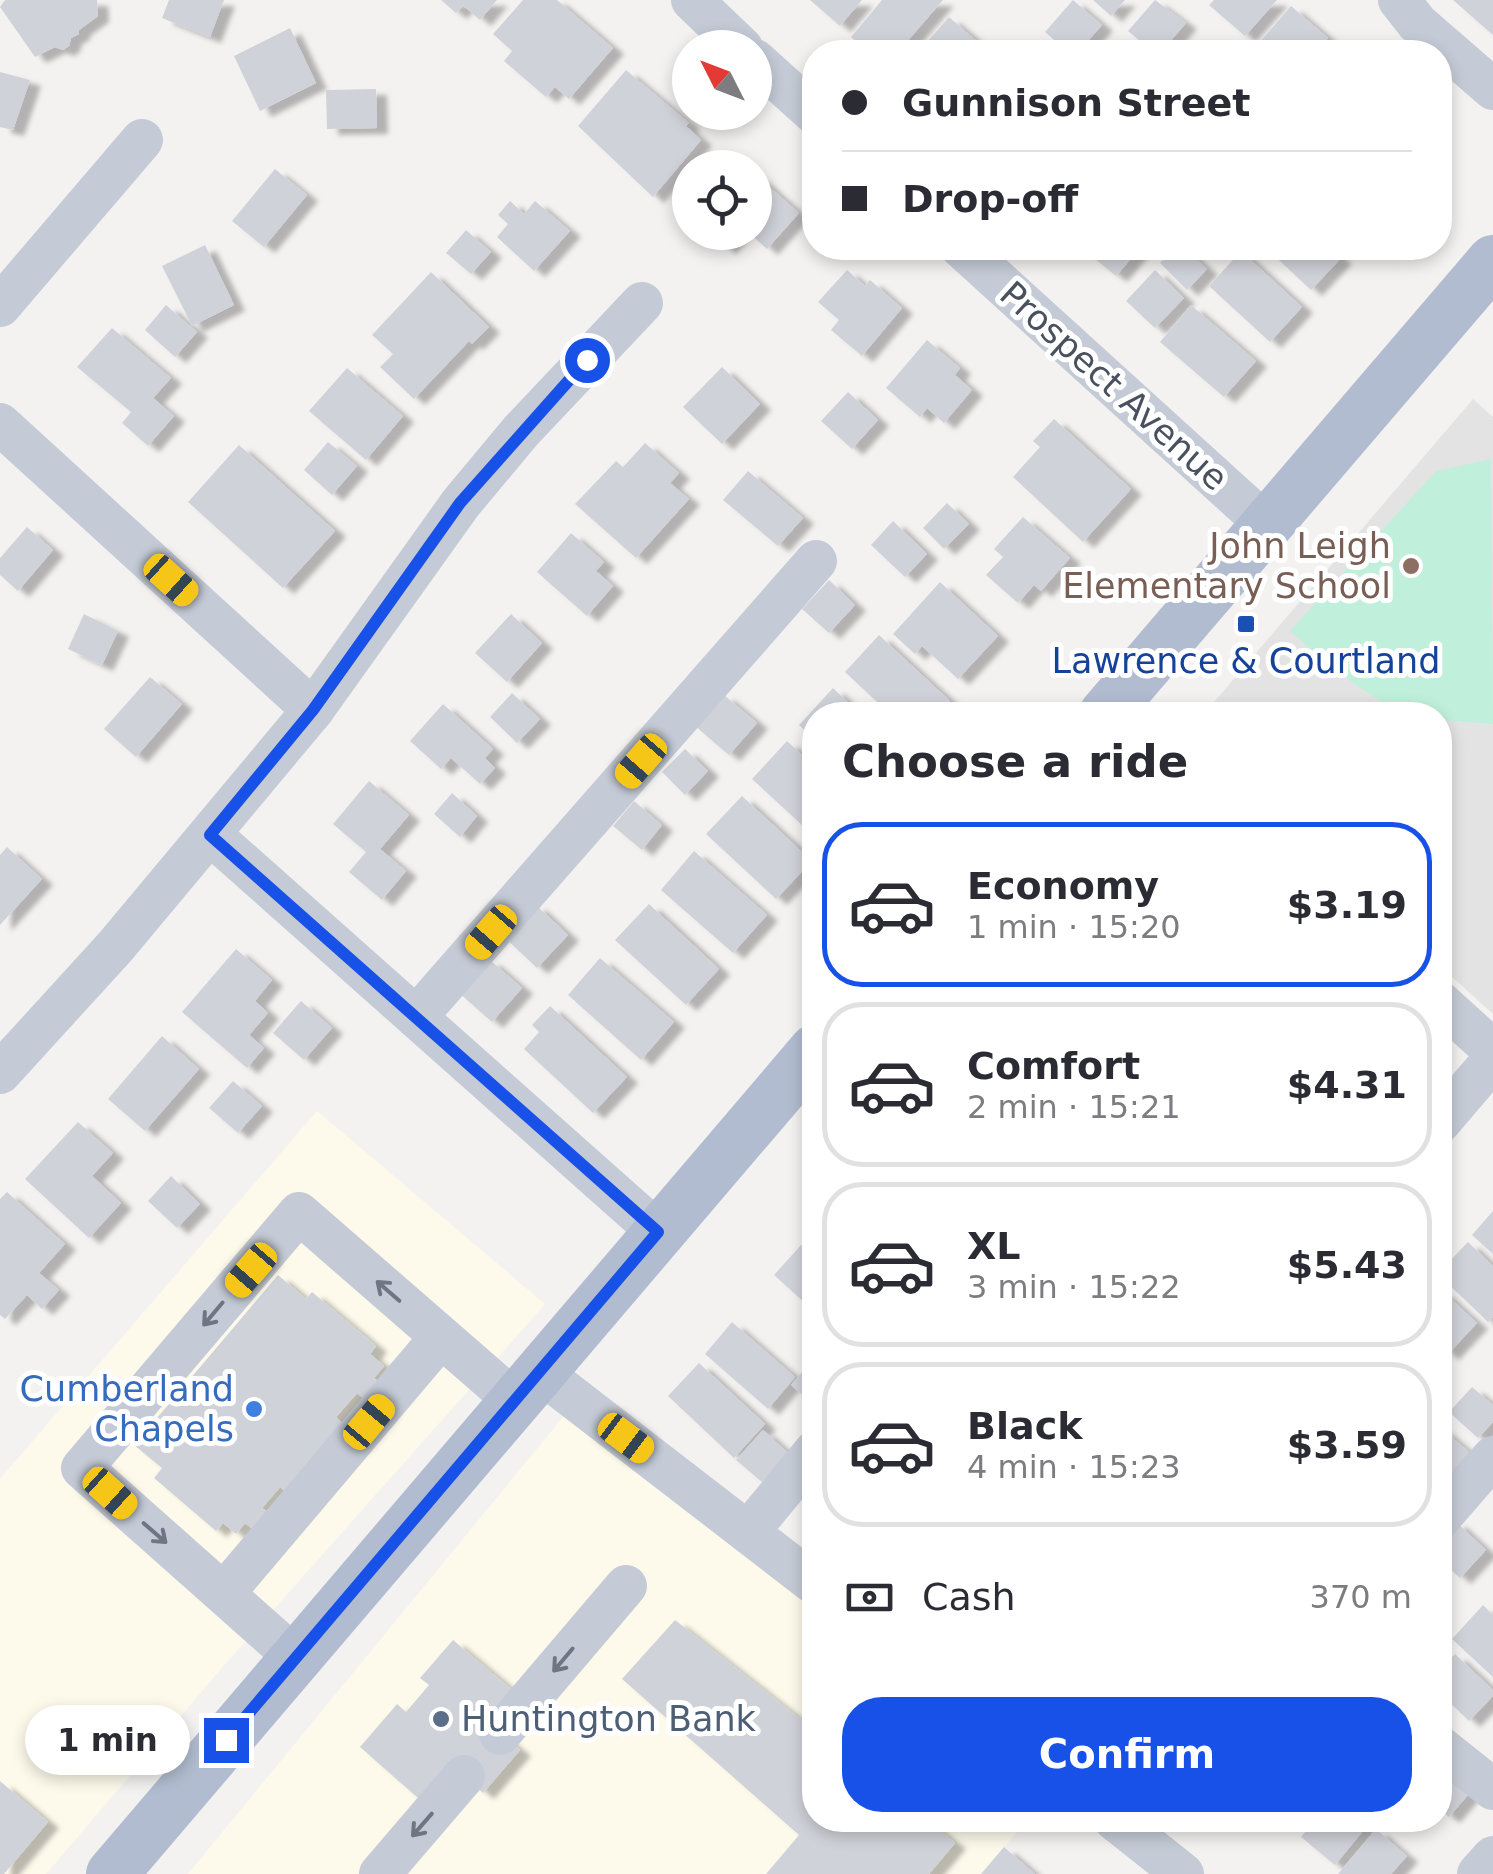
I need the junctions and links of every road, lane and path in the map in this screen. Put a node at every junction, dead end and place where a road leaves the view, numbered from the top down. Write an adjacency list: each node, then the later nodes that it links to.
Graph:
1 (692, 0): 3 (street)
2 (1398, 0): 4 (street)
3 (723, 30)
4 (1436, 40)
5 (1452, 54): 7 (street)
6 (772, 75): 8 (street)
7 (1493, 89)
8 (802, 102)
9 (142, 140): 13 (street)
10 (975, 260): 15 (street, Prospect Avenue)
11 (1493, 261): 15 (main road)
12 (642, 303): 18 (street)
13 (0, 306)
14 (0, 424): 18 (street)
15 (1267, 525): 17 (main road)
16 (816, 561): 21 (street)
17 (1121, 702)
18 (313, 710): 19 (street)
19 (210, 835): 21 (street); 25 (street)
20 (1452, 1013): 22 (street)
21 (416, 1017): 27 (street)
22 (1493, 1050)
23 (1493, 1060): 26 (street)
24 (802, 1065): 27 (main road)
25 (0, 1073)
26 (1452, 1108)
27 (658, 1232): 29 (main road)
28 (441, 1337): 29 (street); 36 (street); 36 (street, one-way to 36)
29 (528, 1386): 33 (street); 37 (main road)
30 (1493, 1456): 32 (street)
31 (802, 1467): 33 (street)
32 (1452, 1504)
33 (748, 1532): 34 (street)
34 (802, 1574)
35 (626, 1586): 38 (street, one-way to 38)
36 (224, 1593): 37 (street)
37 (296, 1658): 44 (main road)
38 (500, 1734)
39 (1452, 1757): 41 (street)
40 (464, 1776): 45 (street, one-way to 45)
41 (1493, 1789)
42 (1129, 1832): 46 (street)
43 (1493, 1857): 47 (street)
44 (112, 1874)
45 (380, 1874)
46 (1183, 1874)
47 (1478, 1874)

